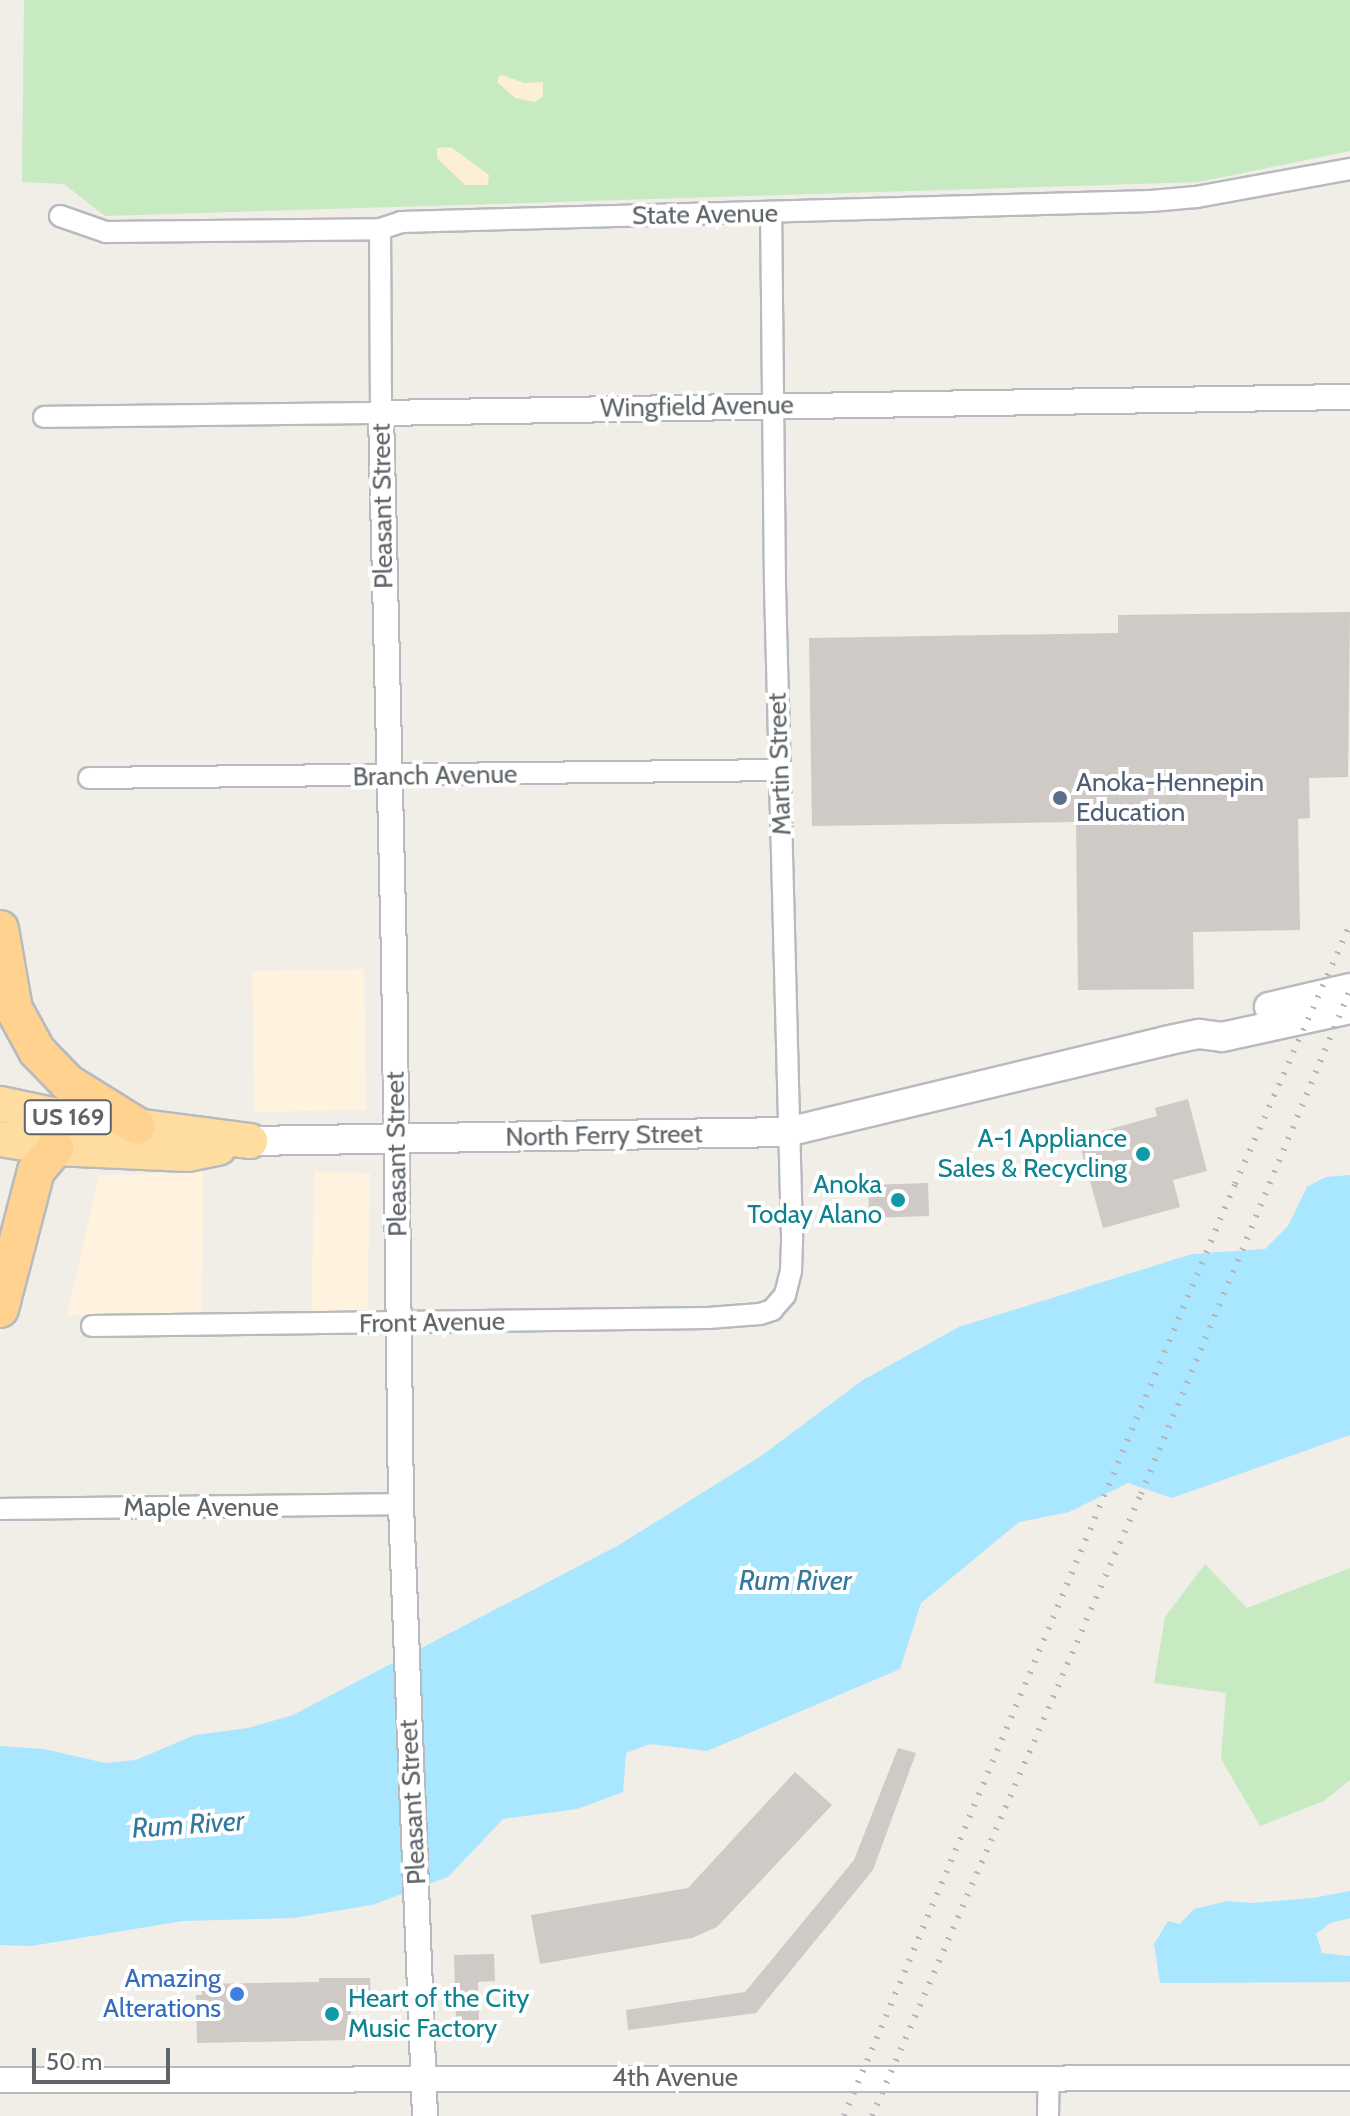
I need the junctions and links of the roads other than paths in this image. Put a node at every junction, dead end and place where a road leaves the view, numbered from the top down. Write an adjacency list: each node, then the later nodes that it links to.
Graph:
1 (1350, 169): 2 (street, State Avenue)
2 (771, 213): 4 (street, State Avenue); 6 (street, Martin Street)
3 (60, 216): 4 (street, State Avenue)
4 (380, 229): 7 (street, Pleasant Street)
5 (1350, 397): 6 (street, Wingfield Avenue)
6 (771, 406): 7 (street, Wingfield Avenue); 9 (street, Martin Street)
7 (381, 413): 8 (street, Wingfield Avenue); 10 (street, Pleasant Street)
8 (44, 417)
9 (780, 770): 10 (street, Branch Avenue); 18 (street, Martin Street)
10 (388, 776): 11 (street, Branch Avenue); 21 (street, Pleasant Street)
11 (89, 778)
12 (0, 929): 17 (highway, US 169)
13 (1350, 988): 15 (main road, North Ferry Street)
14 (1350, 1009): 15 (main road, North Ferry Street)
15 (1199, 1034): 18 (main road, North Ferry Street)
16 (0, 1104): 17 (highway, North Ferry Street / US 169)
17 (137, 1126): 20 (highway, North Ferry Street / US 169)
18 (787, 1132): 21 (main road, North Ferry Street); 24 (street, Martin Street)
19 (0, 1139): 22 (highway, US 169)
20 (250, 1141): 21 (main road, North Ferry Street); 22 (highway, US 169)
21 (397, 1141): 25 (street, Pleasant Street)
22 (55, 1148): 23 (highway)
23 (1, 1292)
24 (772, 1310): 25 (street, Front Avenue)
25 (399, 1324): 26 (street, Front Avenue); 27 (street, Pleasant Street)
26 (92, 1326)
27 (401, 1504): 28 (street, Maple Avenue); 32 (street, Pleasant Street)
28 (0, 1509)
29 (1049, 2077): 30 (street, 4th Avenue); 32 (street, 4th Avenue); 34 (street)
30 (1350, 2078)
31 (0, 2080): 32 (street, 4th Avenue)
32 (425, 2080): 33 (street, Pleasant Street)
33 (425, 2116)
34 (1048, 2116)

